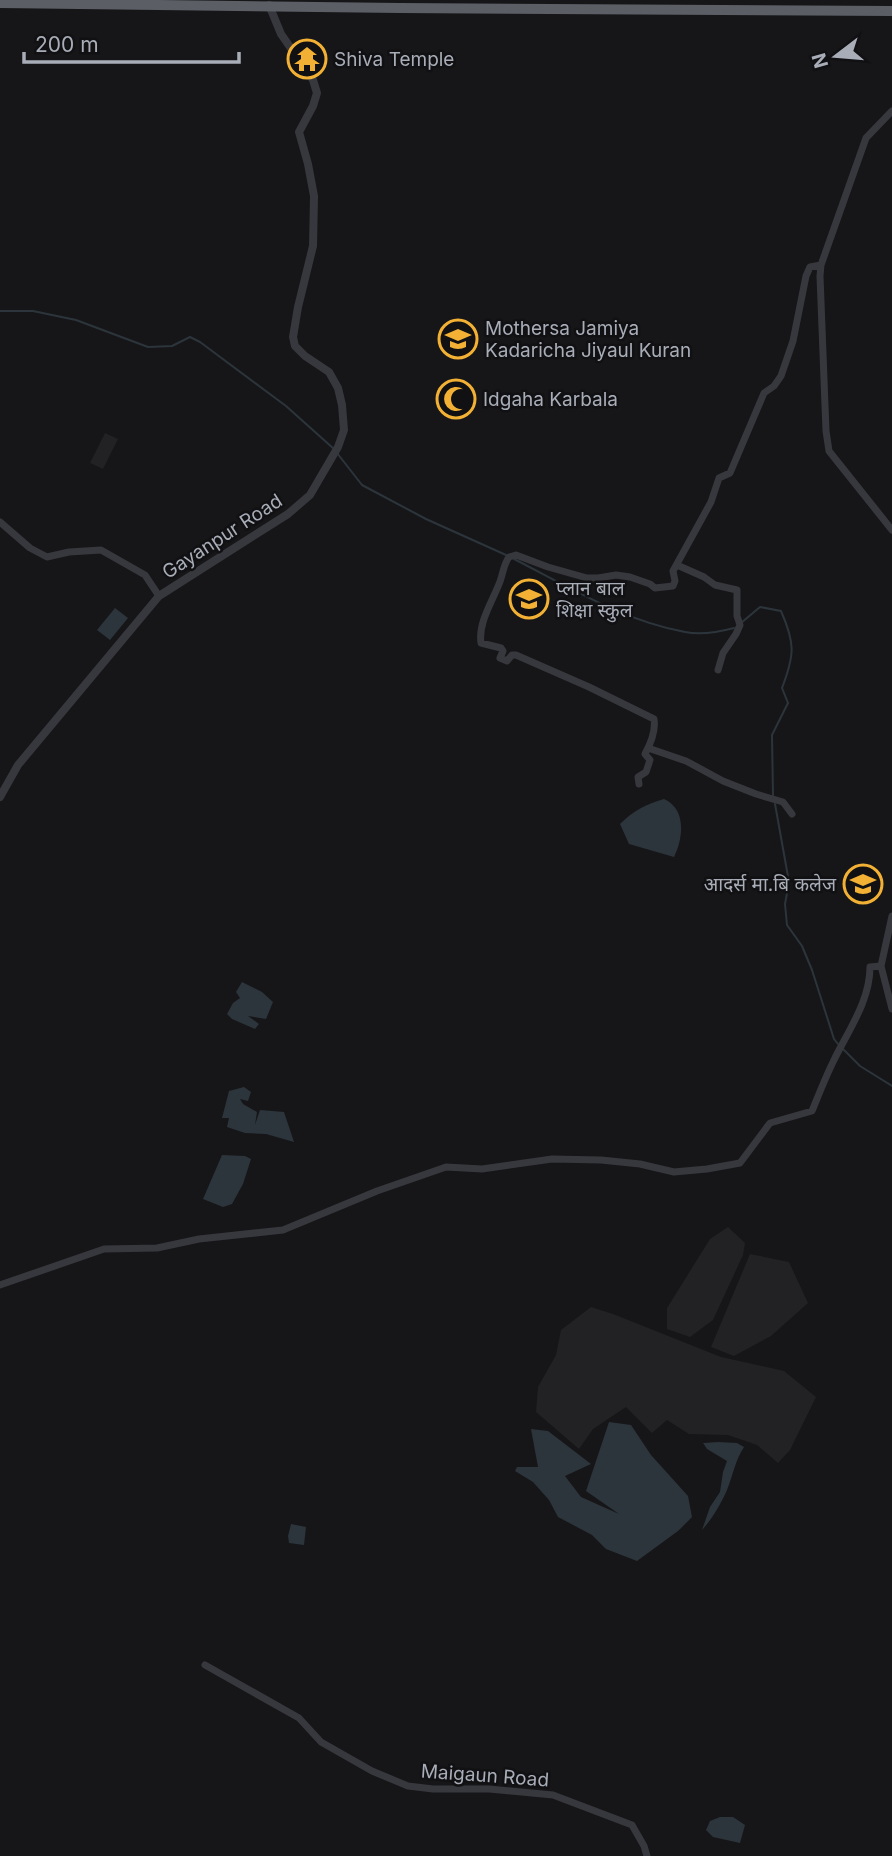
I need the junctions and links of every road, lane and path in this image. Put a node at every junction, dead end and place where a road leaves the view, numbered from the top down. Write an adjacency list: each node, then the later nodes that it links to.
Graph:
1 (0, 3): 2 (highway)
2 (269, 5): 3 (highway); 9 (street, Gayanpur Road)
3 (892, 11)
4 (892, 111): 5 (street)
5 (821, 265): 7 (street); 8 (street)
6 (0, 522): 9 (street)
7 (892, 530)
8 (677, 565): 10 (street); 11 (street)
9 (159, 596): 13 (street, Gayanpur Road)
10 (718, 670)
11 (648, 748): 12 (street); 14 (street)
12 (639, 784)
13 (0, 797)
14 (792, 814)
15 (892, 916): 16 (street)
16 (881, 966): 17 (street); 18 (street)
17 (892, 1009)
18 (0, 1285)
19 (205, 1665): 20 (street, Maigaun Road)
20 (647, 1856)

